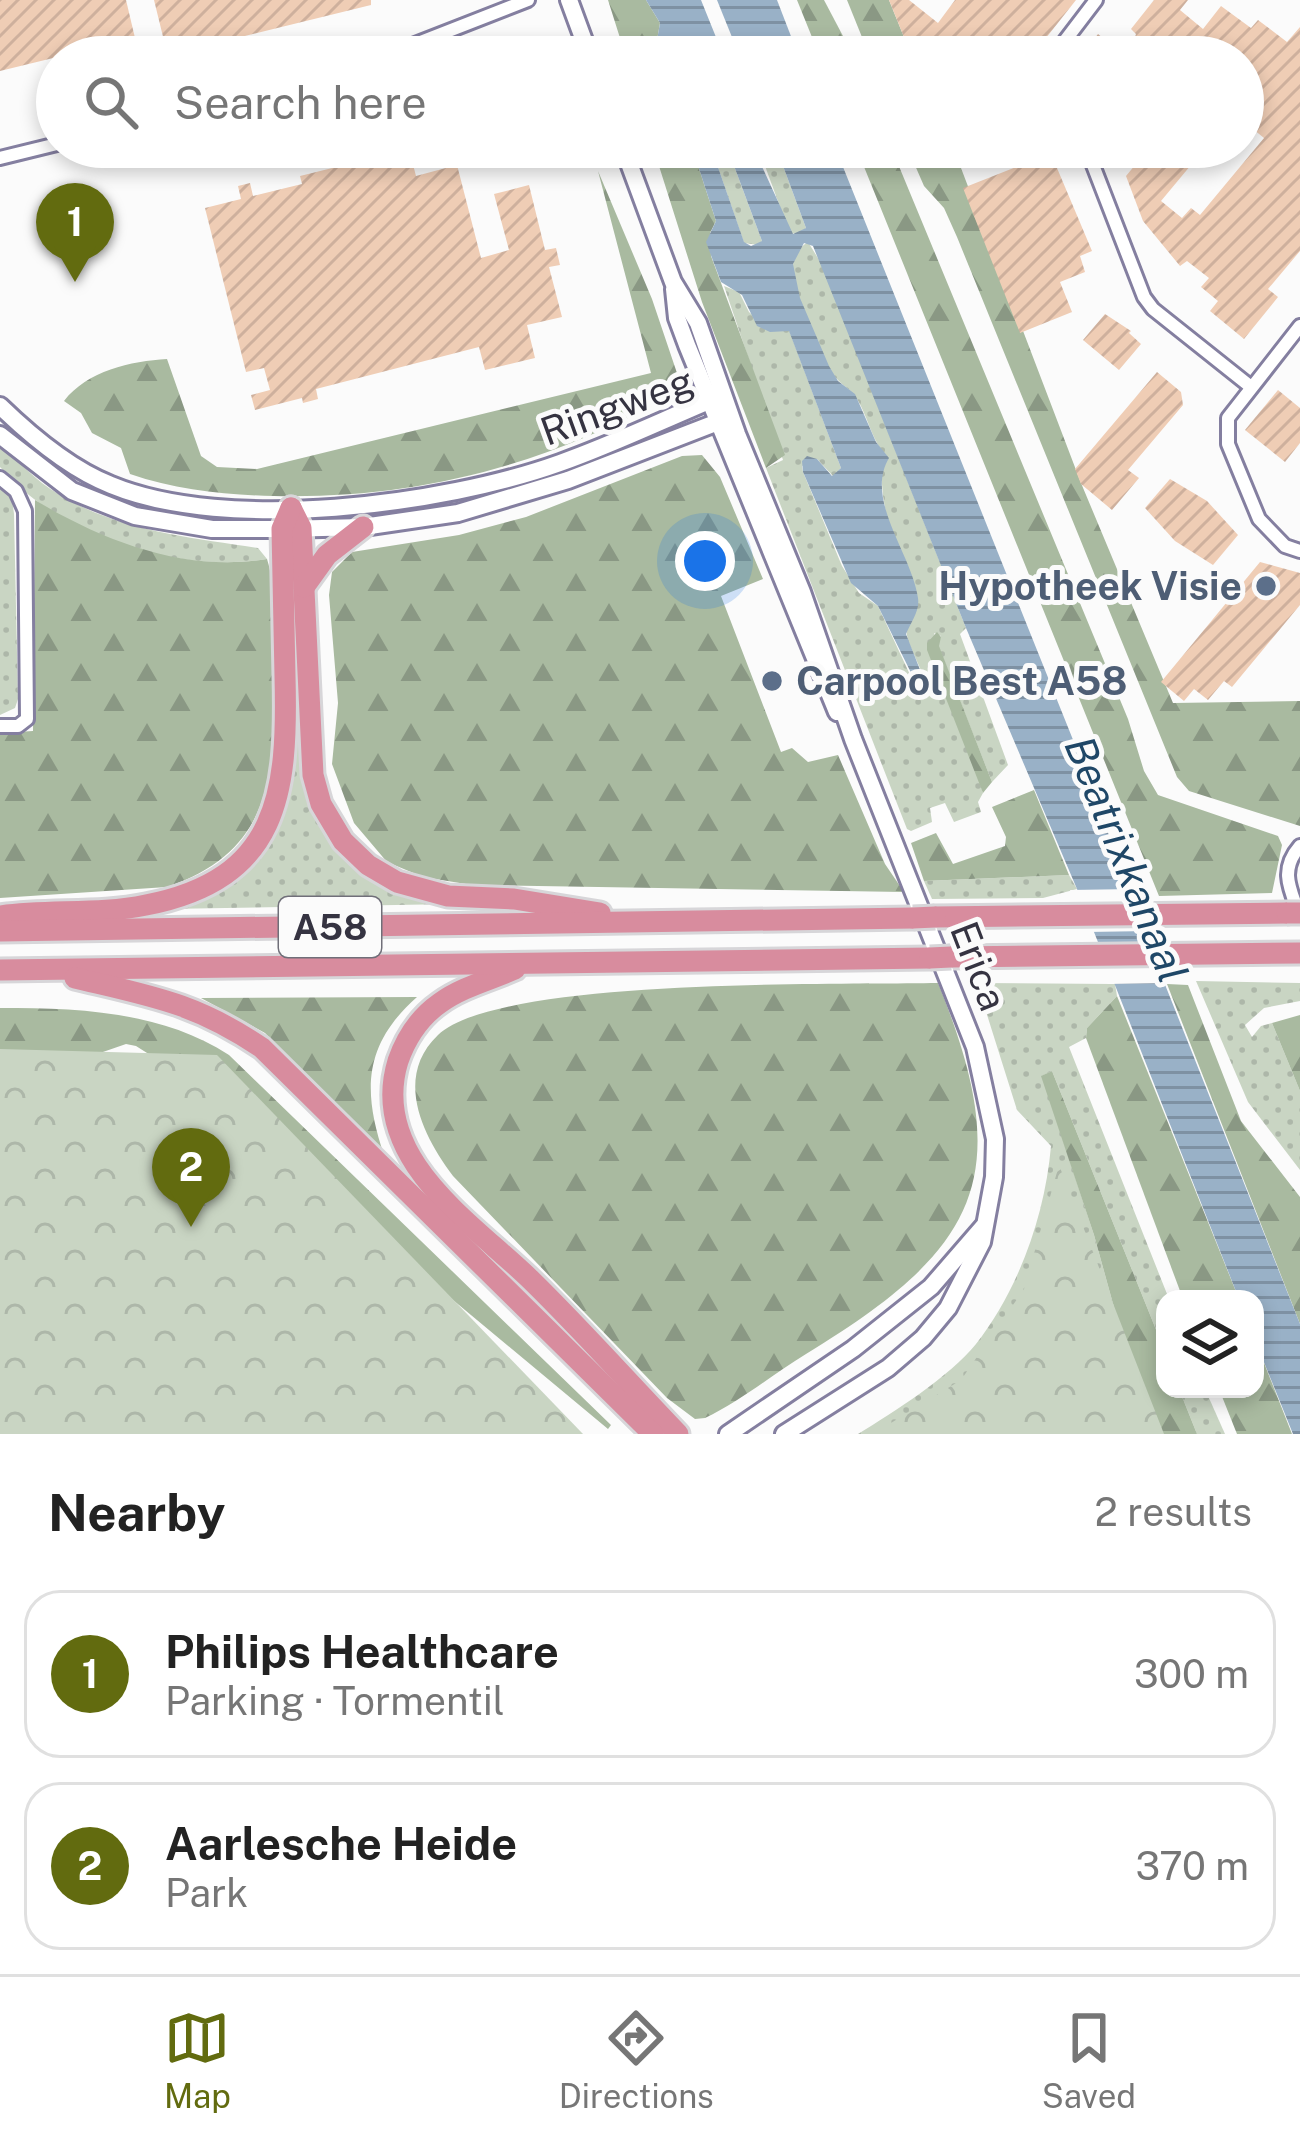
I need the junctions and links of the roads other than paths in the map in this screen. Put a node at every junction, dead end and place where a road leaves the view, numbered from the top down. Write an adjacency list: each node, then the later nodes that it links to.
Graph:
1 (528, 0): 4 (street)
2 (569, 0): 5 (main road)
3 (1096, 0): 6 (street)
4 (436, 36)
5 (582, 36)
6 (1069, 36)
7 (36, 149): 8 (street)
8 (0, 158)
9 (631, 168): 14 (main road, Erica)
10 (1094, 168): 12 (street)
11 (1300, 326): 12 (street)
12 (1251, 387): 19 (street)
13 (0, 406): 17 (main road, Ringweg)
14 (719, 409): 17 (main road, Ringweg); 18 (main road, Ringweg); 31 (main road, Erica)
15 (0, 435): 17 (main road, Ringweg)
16 (0, 478): 21 (street)
17 (291, 522): 18 (main road, Ringweg); 20 (highway, A58); 24 (highway, A58)
18 (363, 527): 20 (highway)
19 (1300, 551)
20 (304, 588): 25 (highway, A58)
21 (0, 726)
22 (1300, 846): 23 (street)
23 (1296, 914): 25 (highway, A58)
24 (0, 916)
25 (660, 922): 26 (highway, A58)
26 (0, 931)
27 (1300, 953): 28 (highway, A58)
28 (526, 964): 30 (highway, A58); 33 (highway, A58)
29 (0, 970): 30 (highway, A58)
30 (40, 970): 32 (highway, A58)
31 (983, 1227): 34 (main road); 35 (main road, Erica)
32 (644, 1429)
33 (678, 1434)
34 (728, 1434)
35 (784, 1434)

